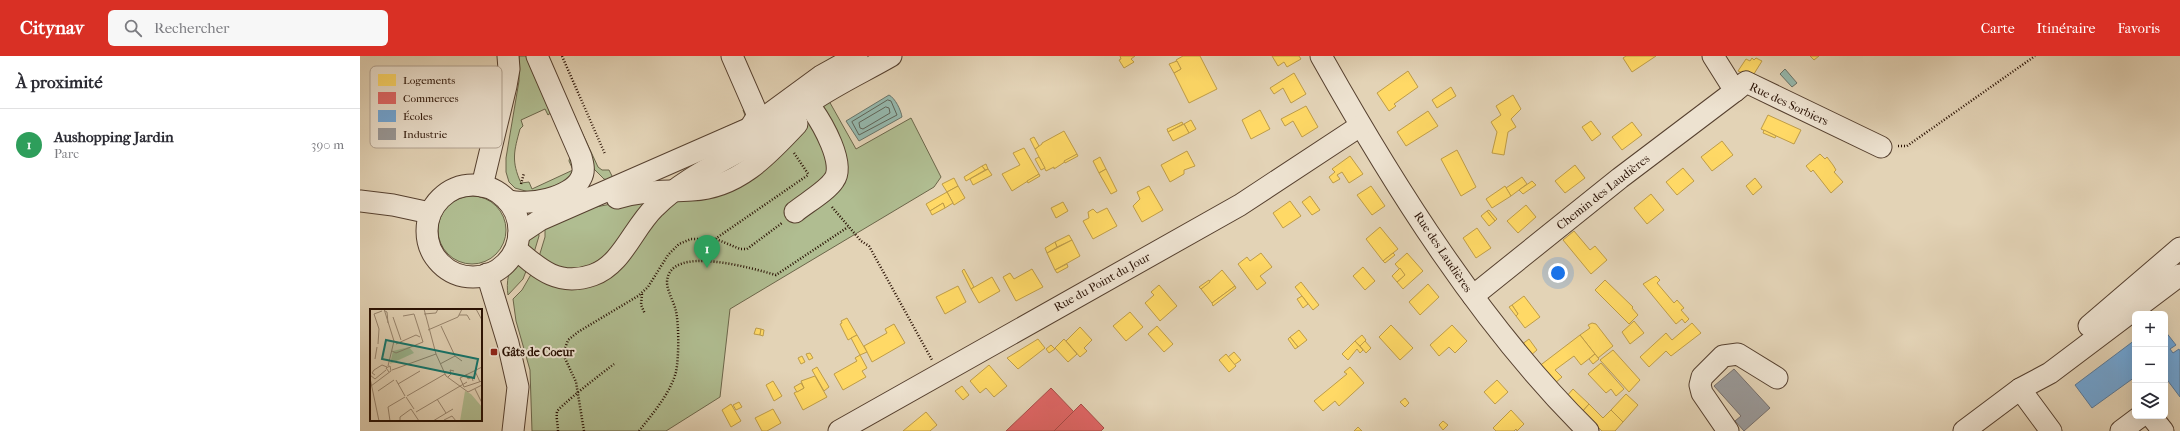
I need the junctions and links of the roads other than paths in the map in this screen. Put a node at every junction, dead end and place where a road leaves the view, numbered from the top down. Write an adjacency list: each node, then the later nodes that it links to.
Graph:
1 (508, 56): 12 (street)
2 (537, 56): 10 (street)
3 (546, 56): 10 (street)
4 (732, 56): 15 (street)
5 (858, 56): 15 (street)
6 (891, 56): 9 (street)
7 (1321, 56): 14 (street, Rue des Laudières)
8 (1713, 56): 11 (street, Rue des Sorbiers)
9 (839, 85): 13 (street); 21 (street)
10 (552, 90): 18 (street)
11 (1736, 91): 16 (street, Rue des Sorbiers); 31 (street, Chemin des Laudières)
12 (502, 103)
13 (812, 109): 21 (street); 25 (street)
14 (1360, 126): 31 (street, Rue des Laudières); 37 (street, Rue du Point du Jour)
15 (750, 128): 19 (street)
16 (1881, 147)
17 (491, 148): 20 (street)
18 (581, 157): 19 (street); 22 (street)
19 (634, 180): 24 (street)
20 (482, 186): 22 (street); 26 (street)
21 (673, 191): 24 (street); 27 (street)
22 (507, 200): 27 (street)
23 (360, 201): 26 (street)
24 (565, 209): 27 (street)
25 (795, 212)
26 (430, 213): 29 (street)
27 (518, 241): 29 (street)
28 (2180, 248): 33 (street)
29 (487, 274): 36 (street)
30 (2179, 278): 33 (street)
31 (1473, 296): 38 (street, Rue des Laudières)
32 (1777, 378): 39 (street)
33 (2020, 389): 40 (street); 41 (street)
34 (2137, 419): 42 (street)
35 (2154, 419): 43 (street)
36 (513, 431)
37 (839, 431)
38 (1588, 431)
39 (1728, 431)
40 (1964, 431)
41 (2051, 431)
42 (2121, 431)
43 (2164, 431)

